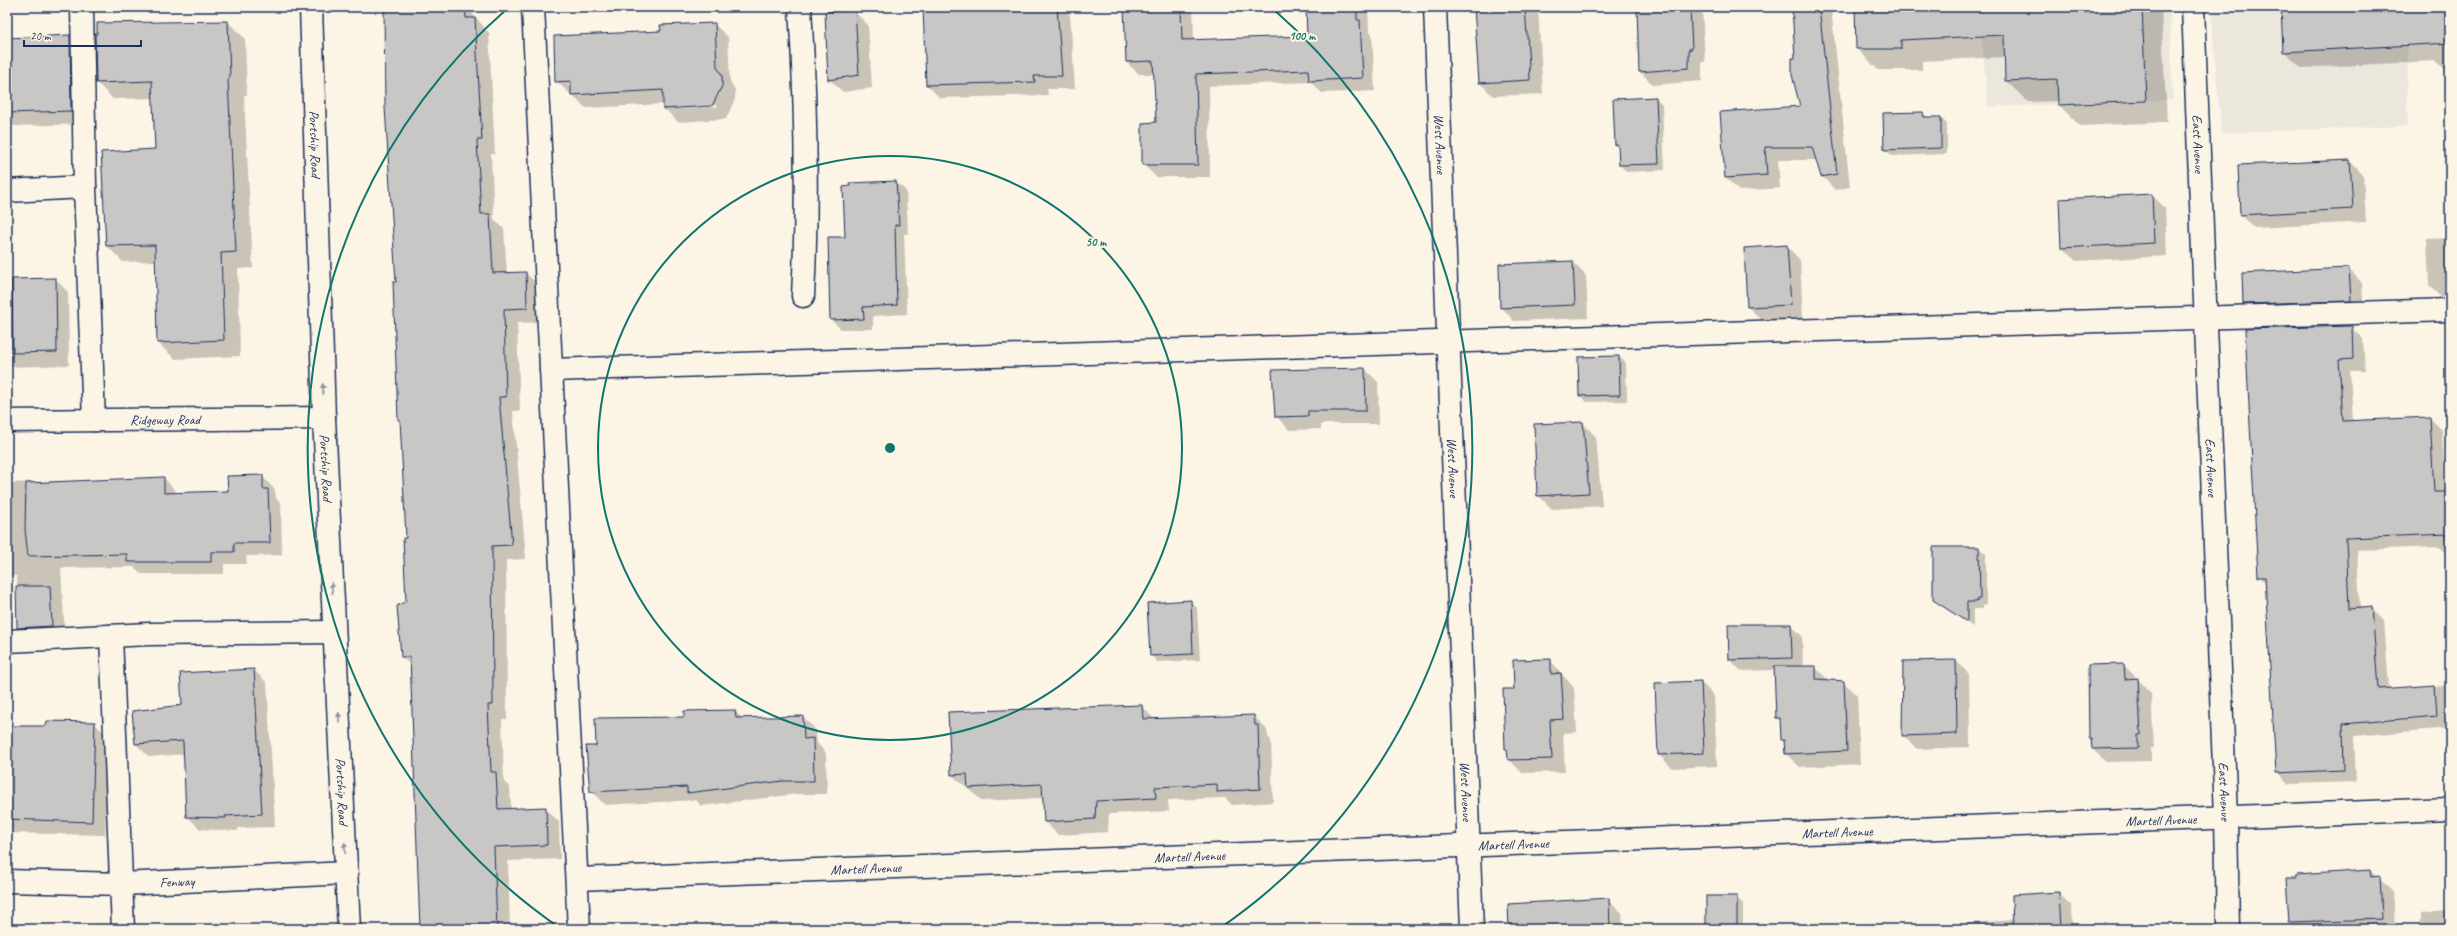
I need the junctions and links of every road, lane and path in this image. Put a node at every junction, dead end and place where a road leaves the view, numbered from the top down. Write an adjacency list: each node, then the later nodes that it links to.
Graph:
1 (82, 7): 7 (street)
2 (310, 7): 14 (street, Portship Road, one-way to 2)
3 (533, 7): 13 (street)
4 (800, 7): 9 (street)
5 (1435, 7): 12 (street, West Avenue)
6 (2193, 7): 11 (street, East Avenue)
7 (85, 187): 8 (street); 15 (street)
8 (7, 191)
9 (803, 296)
10 (2450, 310): 11 (street)
11 (2207, 317): 12 (street); 21 (street, East Avenue)
12 (1447, 341): 13 (street); 22 (street, West Avenue)
13 (551, 370): 24 (street)
14 (324, 418): 15 (street, Ridgeway Road); 17 (street, Portship Road, one-way to 14)
15 (94, 420): 16 (street, Ridgeway Road)
16 (7, 421)
17 (334, 632): 18 (street); 23 (street, Portship Road, one-way to 17)
18 (111, 636): 19 (street); 26 (street)
19 (7, 641)
20 (2450, 809): 21 (street, Martell Avenue)
21 (2226, 816): 22 (street, Martell Avenue); 31 (street, East Avenue)
22 (1468, 844): 24 (street, Martell Avenue); 30 (street, West Avenue)
23 (347, 873): 26 (street, Fenway); 28 (street, Portship Road)
24 (577, 879): 29 (street)
25 (7, 881): 26 (street, Fenway)
26 (122, 884): 27 (street)
27 (123, 929)
28 (349, 929)
29 (579, 929)
30 (1472, 929)
31 (2228, 929)

